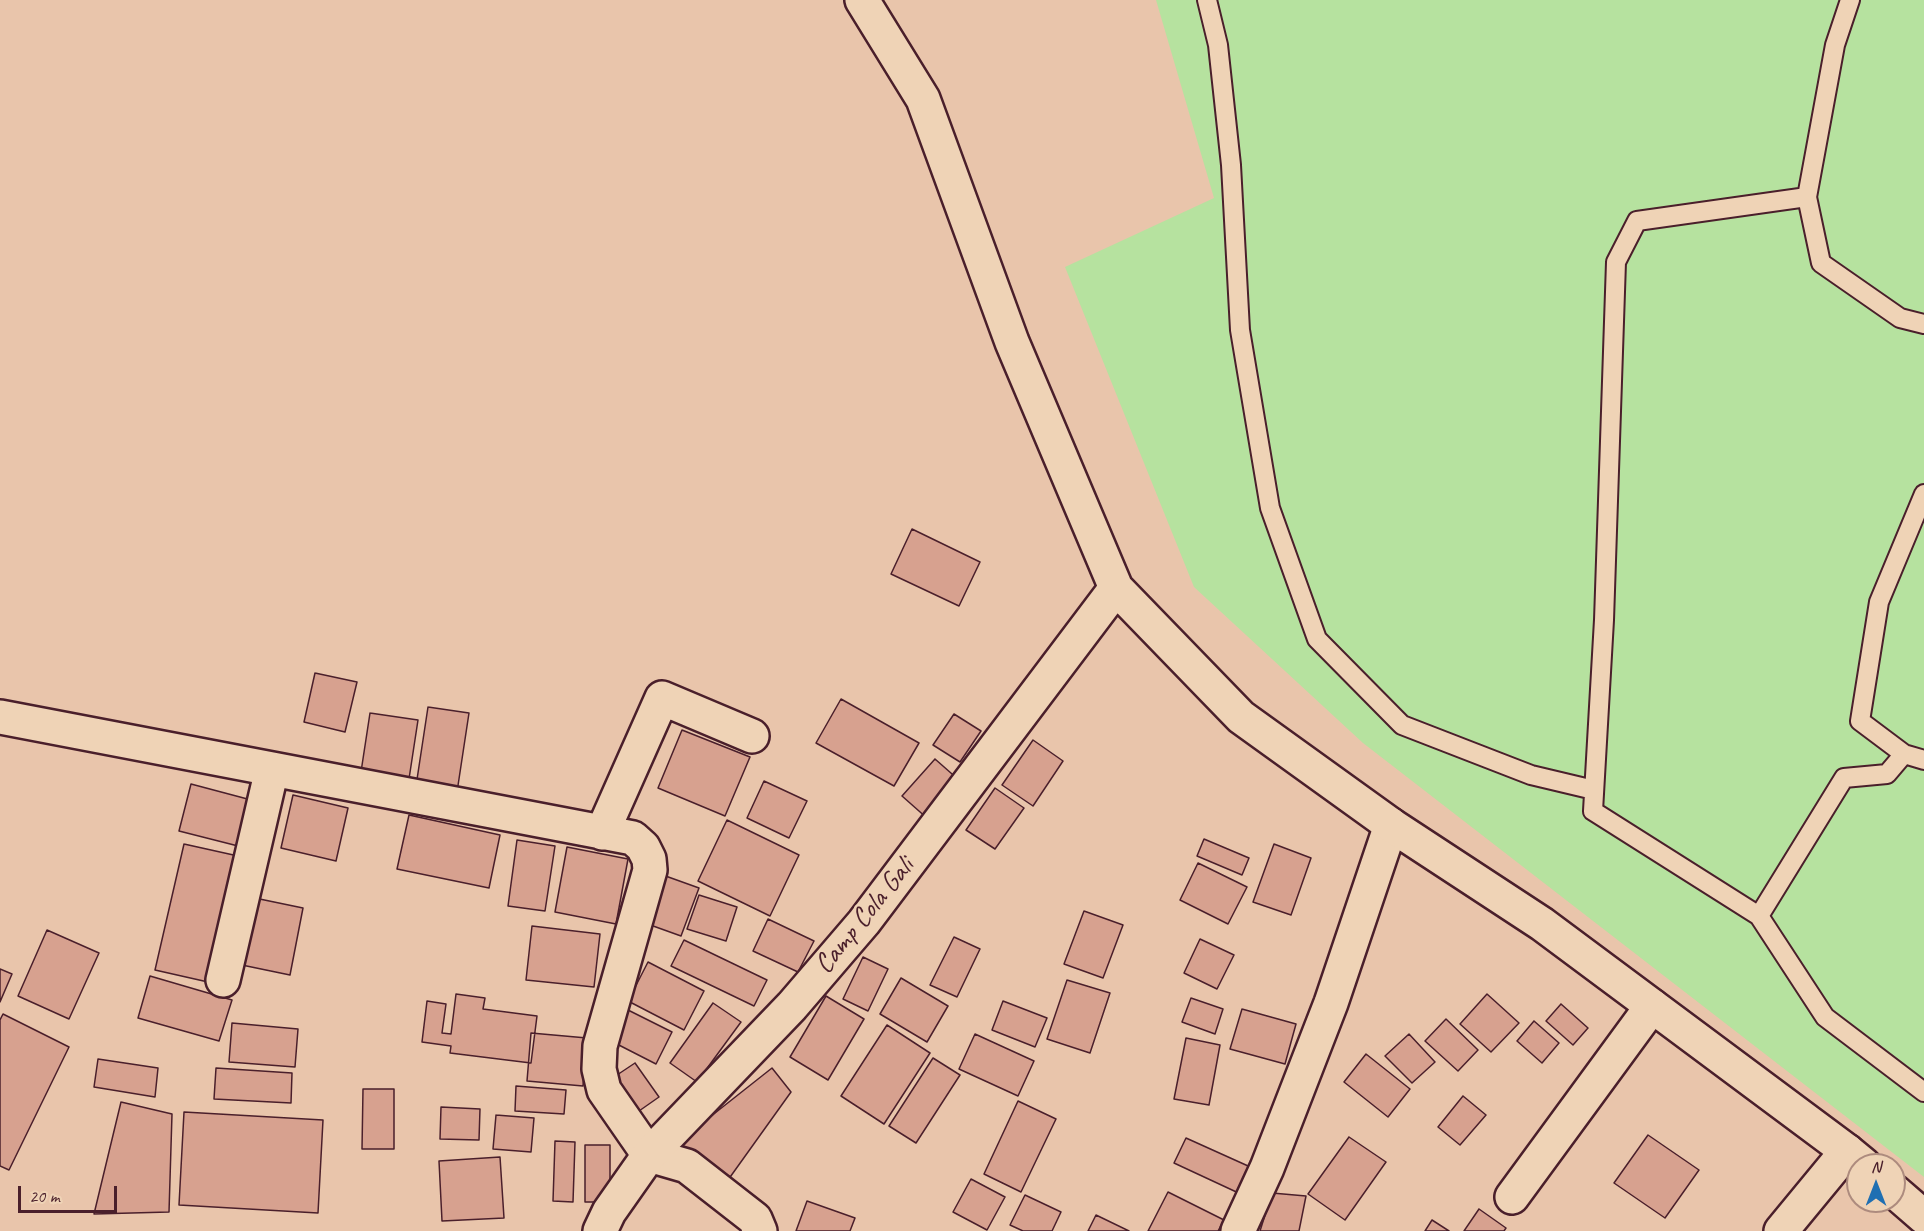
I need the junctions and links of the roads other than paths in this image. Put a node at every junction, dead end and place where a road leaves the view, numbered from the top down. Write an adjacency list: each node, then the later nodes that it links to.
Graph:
1 (862, 0): 7 (street)
2 (1207, 0): 13 (lane)
3 (1851, 0): 4 (lane)
4 (1807, 197): 5 (lane); 13 (lane)
5 (1924, 324)
6 (1924, 494): 10 (lane)
7 (1116, 588): 14 (street); 21 (street, Camp Cola Gali)
8 (0, 717): 12 (street)
9 (752, 736): 15 (street)
10 (1904, 754): 11 (lane); 16 (lane)
11 (1924, 760)
12 (272, 769): 15 (street); 17 (street)
13 (1594, 790): 16 (lane)
14 (1391, 825): 18 (street); 28 (street)
15 (602, 833): 21 (street)
16 (1759, 916): 19 (lane)
17 (223, 980)
18 (1652, 1006): 20 (street); 23 (street)
19 (1924, 1092)
20 (1849, 1153)
21 (649, 1155): 26 (street, Camp Cola Gali); 27 (street)
22 (1846, 1168): 29 (street)
23 (1512, 1197)
24 (1906, 1201): 25 (street)
25 (1924, 1217)
26 (600, 1231)
27 (760, 1231)
28 (1238, 1231)
29 (1781, 1231)

